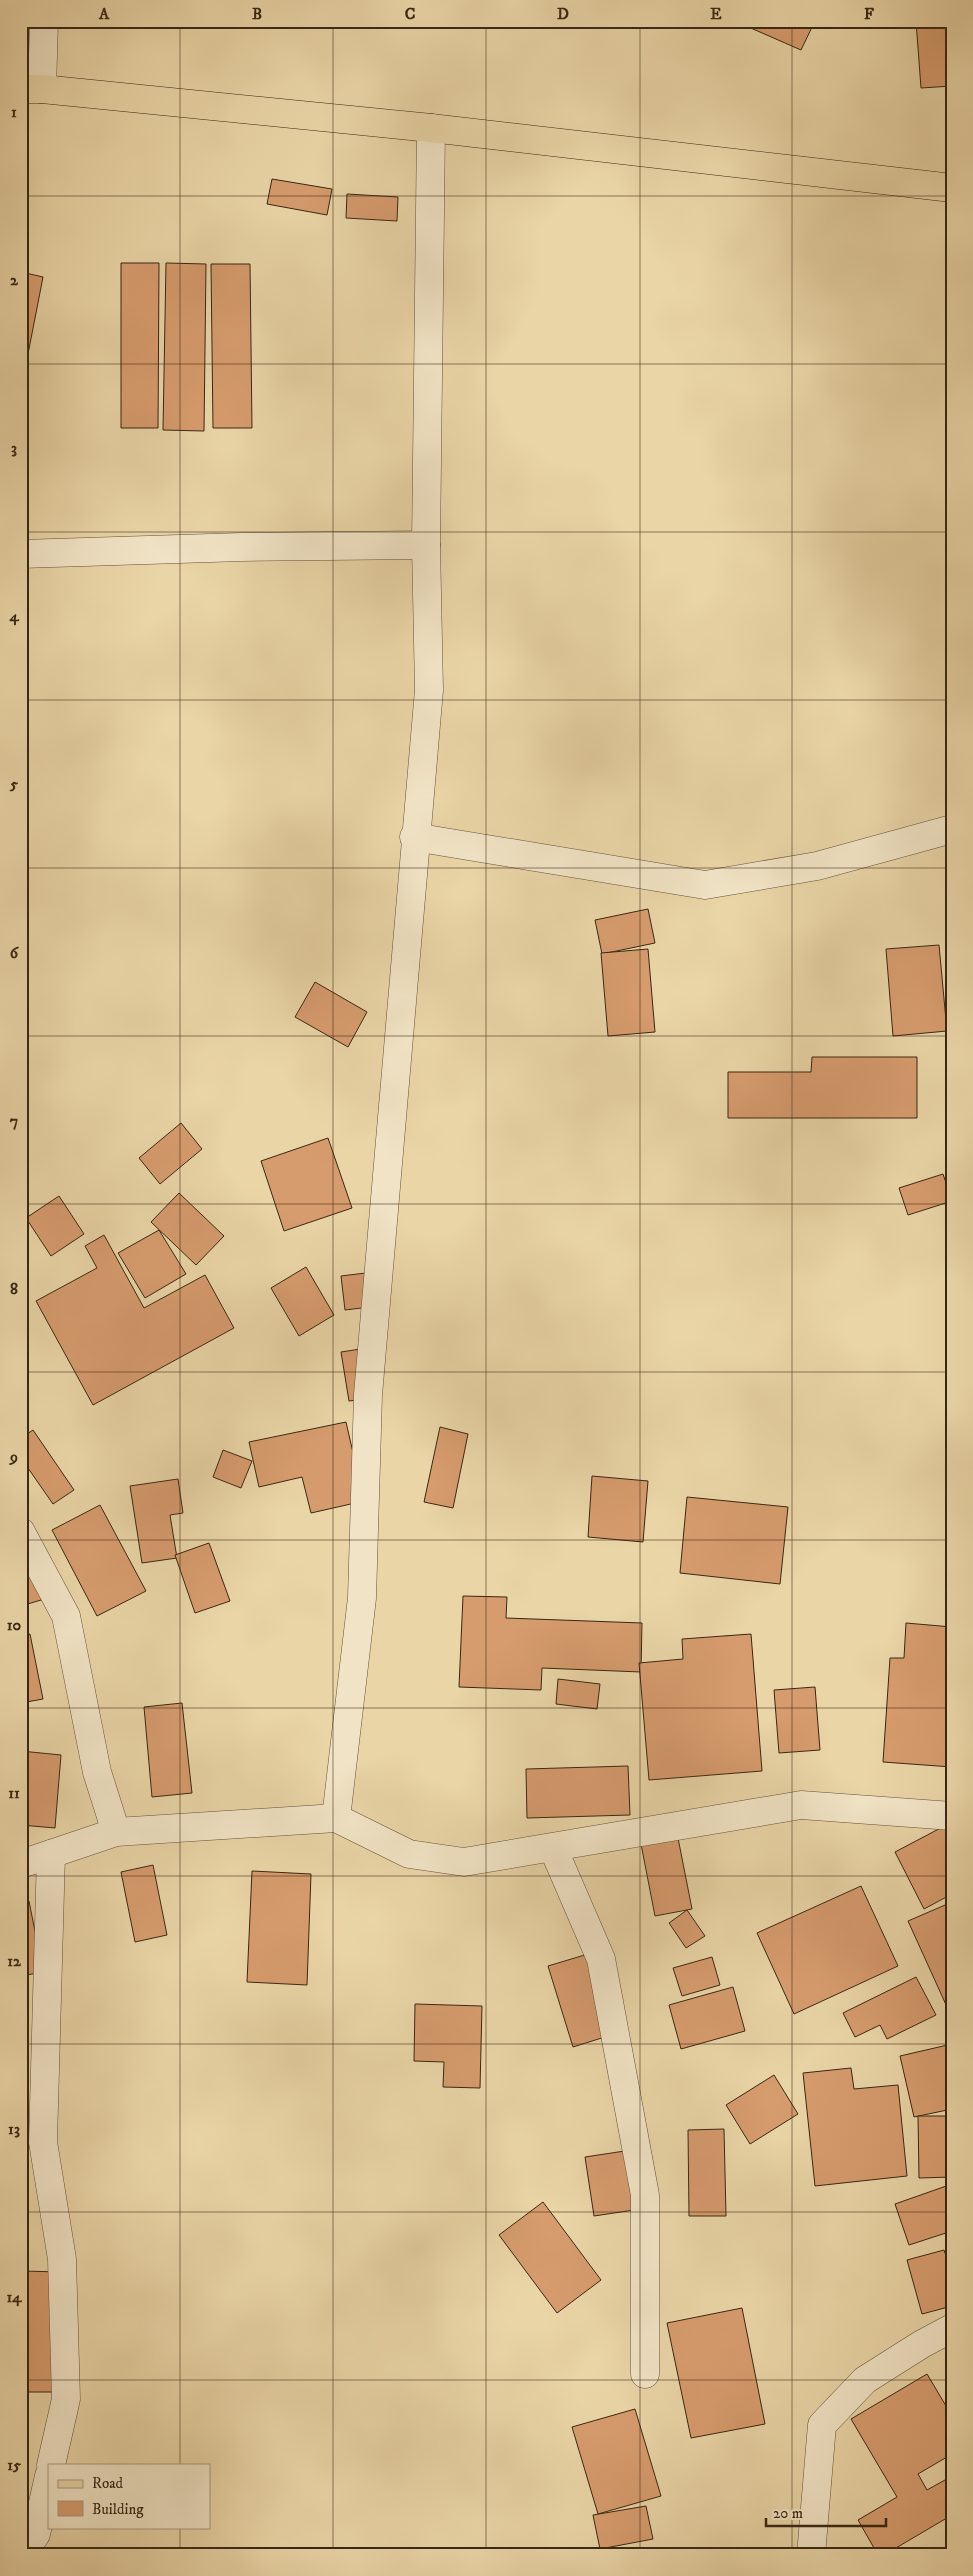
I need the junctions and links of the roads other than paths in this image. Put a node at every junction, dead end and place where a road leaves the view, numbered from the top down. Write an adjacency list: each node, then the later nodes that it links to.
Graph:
1 (44, 21): 3 (street)
2 (21, 45): 3 (street)
3 (43, 60): 4 (street)
4 (31, 89): 5 (main road)
5 (431, 128): 6 (main road); 7 (street)
6 (952, 188)
7 (426, 546): 8 (street); 10 (street)
8 (21, 554)
9 (952, 829): 10 (street)
10 (414, 837): 13 (street)
11 (21, 1532): 14 (street)
12 (952, 1816): 15 (street)
13 (336, 1818): 14 (street); 15 (street)
14 (116, 1832): 16 (street)
15 (553, 1848): 19 (street)
16 (51, 1854): 17 (street); 20 (street)
17 (21, 1864)
18 (952, 2328): 23 (street)
19 (644, 2374)
20 (51, 2464)
21 (48, 2480): 22 (street)
22 (22, 2555)
23 (811, 2555)

